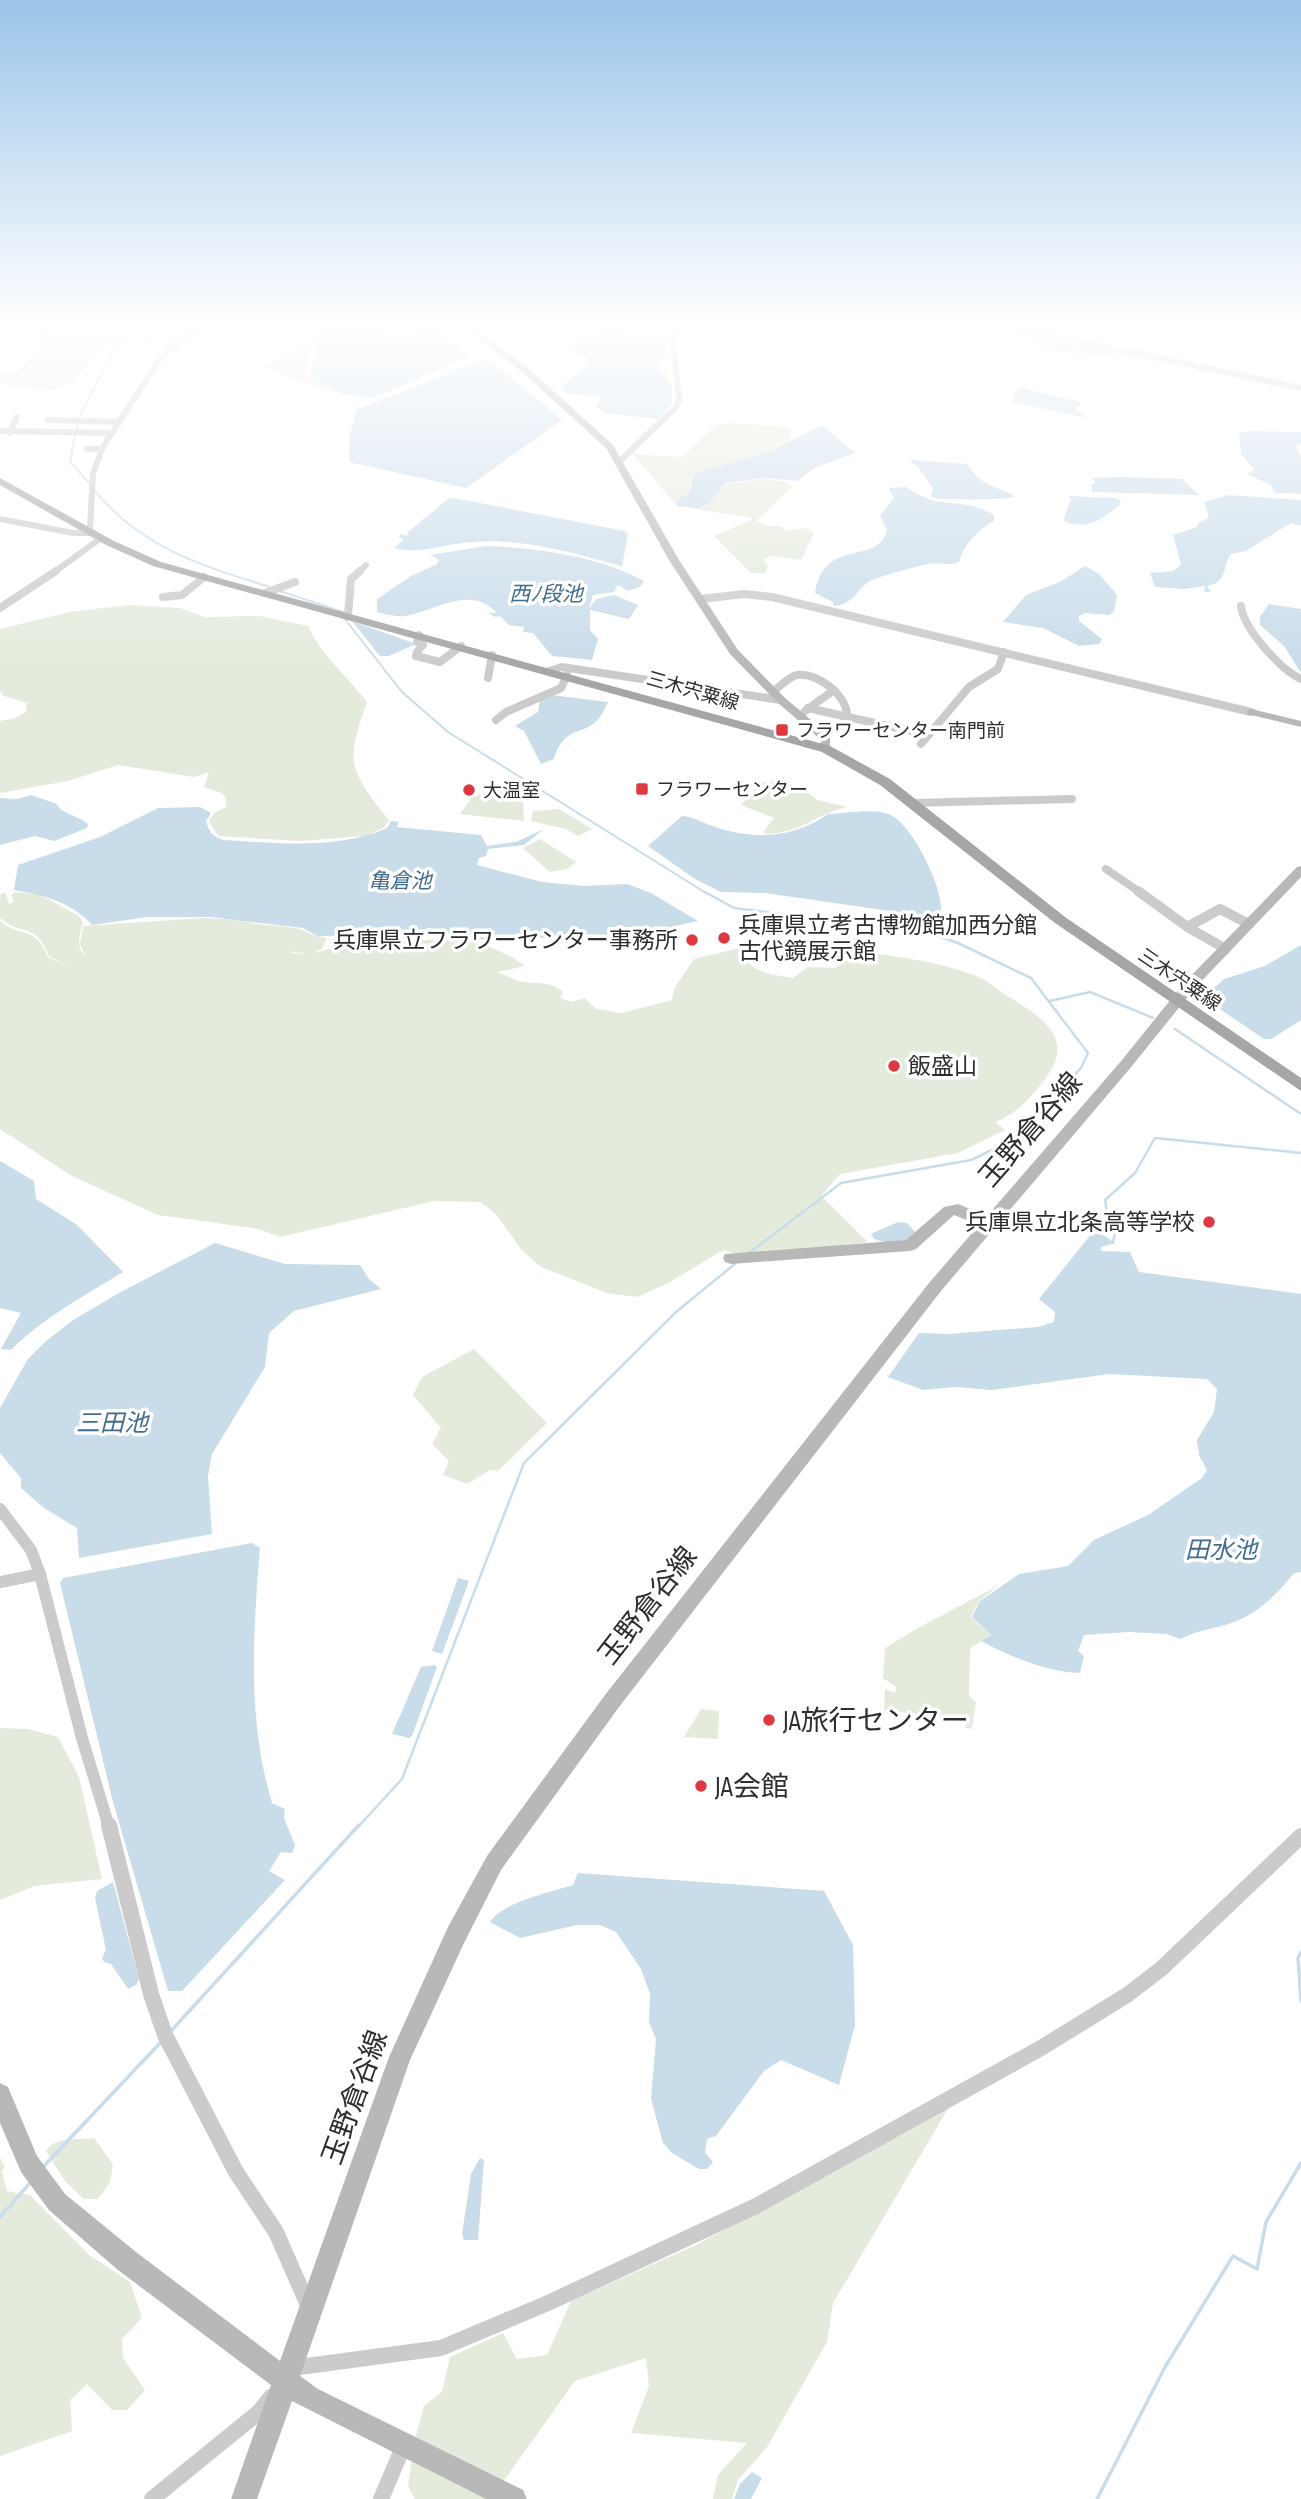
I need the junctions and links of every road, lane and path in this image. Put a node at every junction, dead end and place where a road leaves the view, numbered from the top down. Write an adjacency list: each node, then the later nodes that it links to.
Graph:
1 (109, 439): 5 (street)
2 (601, 439): 6 (street)
3 (643, 439): 6 (street)
4 (88, 453): 5 (street)
5 (101, 453): 9 (street)
6 (620, 461): 15 (street)
7 (0, 481): 9 (main road, 三木宍粟線)
8 (0, 519): 9 (street)
9 (94, 533): 11 (main road, 三木宍粟線); 17 (street)
10 (366, 565): 18 (street)
11 (204, 577): 13 (main road, 三木宍粟線); 14 (street)
12 (295, 582): 13 (street)
13 (265, 593): 18 (main road, 三木宍粟線)
14 (163, 597)
15 (700, 599): 21 (street); 28 (street)
16 (1241, 606): 26 (street)
17 (0, 608)
18 (348, 616): 19 (main road, 三木宍粟線)
19 (419, 635): 20 (main road, 三木宍粟線); 20 (street)
20 (461, 646): 22 (main road, 三木宍粟線)
21 (1004, 652): 31 (street); 36 (street)
22 (492, 655): 23 (main road, 三木宍粟線); 25 (street)
23 (549, 670): 24 (main road, 三木宍粟線); 29 (street)
24 (567, 675): 34 (street); 38 (main road, 三木宍粟線)
25 (488, 678)
26 (1301, 679)
27 (834, 690): 28 (street); 30 (street); 32 (street)
28 (775, 691): 29 (street)
29 (782, 700): 33 (street)
30 (808, 708): 32 (street); 33 (street)
31 (1251, 712): 35 (street)
32 (847, 714): 36 (street)
33 (799, 716): 38 (street)
34 (496, 720)
35 (1301, 724)
36 (928, 735): 37 (street)
37 (921, 744)
38 (826, 749): 40 (main road, 三木宍粟線)
39 (1072, 799): 40 (street)
40 (912, 803): 46 (main road, 三木宍粟線)
41 (1106, 869): 44 (street)
42 (1301, 870): 43 (street, 玉野倉谷線)
43 (1249, 924): 44 (street); 45 (street, 玉野倉谷線)
44 (1189, 926): 45 (street)
45 (1226, 949): 46 (street, 玉野倉谷線)
46 (1178, 1000): 47 (main road, 三木宍粟線); 55 (street, 玉野倉谷線)
47 (1301, 1086)
48 (983, 1221): 49 (street)
49 (731, 1258)
50 (0, 1509): 51 (street)
51 (40, 1574): 52 (street); 55 (street)
52 (0, 1583)
53 (1301, 1836): 56 (street)
54 (0, 2095): 56 (street)
55 (310, 2314): 56 (street, 玉野倉谷線)
56 (289, 2374): 57 (street); 58 (street); 59 (street, 玉野倉谷線)
57 (403, 2447): 60 (street); 61 (street)
58 (152, 2499)
59 (244, 2499)
60 (381, 2499)
61 (514, 2499)

